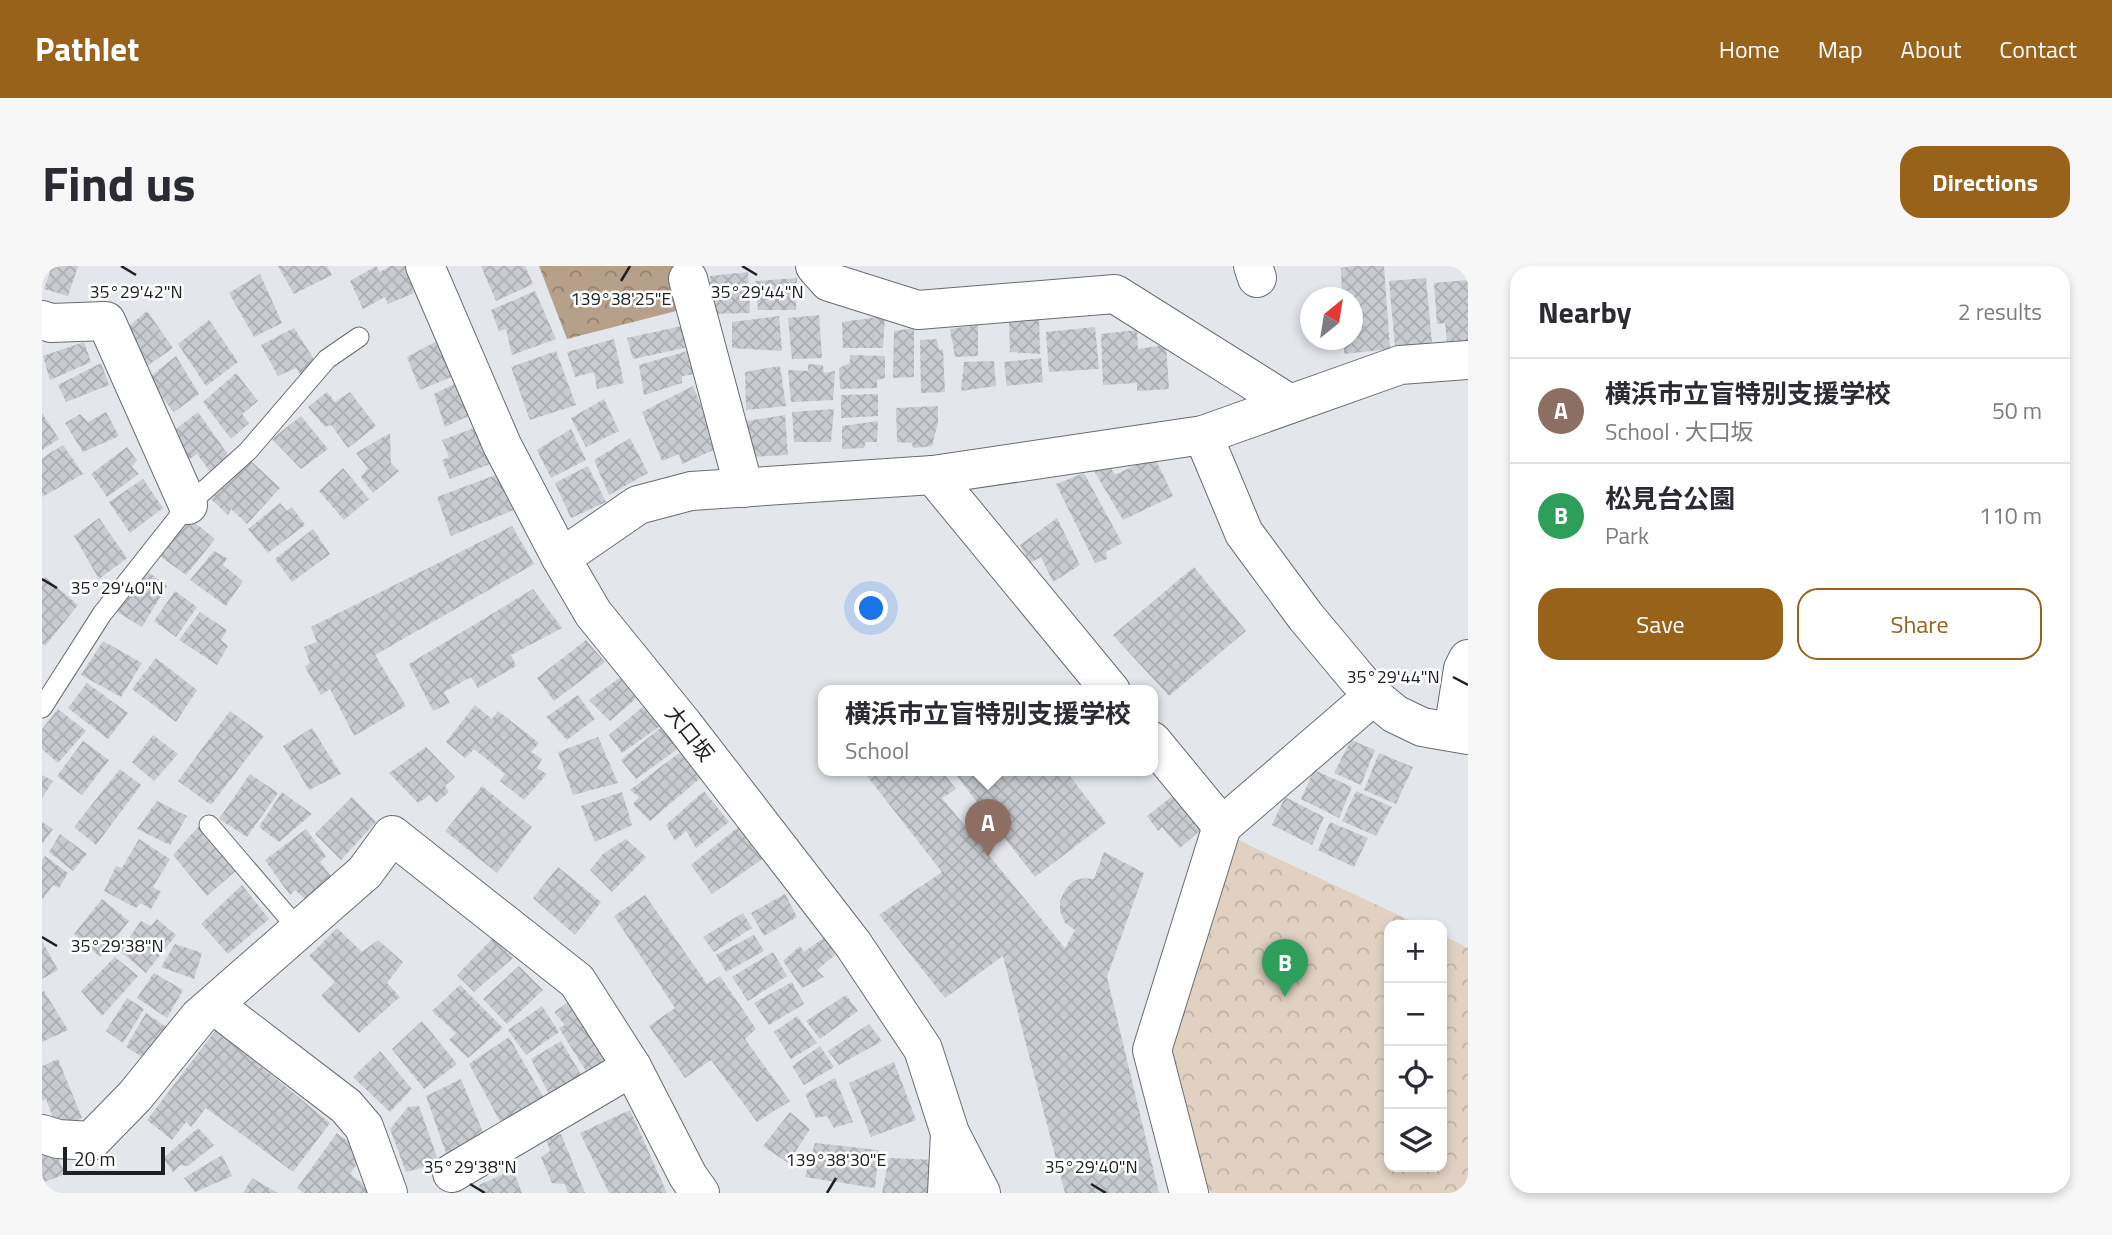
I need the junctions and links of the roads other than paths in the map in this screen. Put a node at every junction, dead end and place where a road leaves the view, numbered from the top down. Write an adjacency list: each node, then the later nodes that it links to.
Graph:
1 (425, 266): 12 (street, 大口坂)
2 (816, 266): 7 (street)
3 (688, 279): 10 (street)
4 (42, 320): 11 (street)
5 (359, 337): 11 (lane)
6 (1468, 360): 7 (street)
7 (1308, 392): 8 (street)
8 (1203, 435): 9 (street); 15 (street)
9 (933, 475): 10 (street); 14 (street)
10 (744, 488): 12 (street)
11 (188, 505): 16 (lane)
12 (561, 558): 25 (street, 大口坂)
13 (1468, 659): 17 (street)
14 (1106, 685)
15 (1373, 696): 17 (street); 20 (street)
16 (42, 708)
17 (1461, 733)
18 (1158, 747): 20 (street)
19 (209, 825): 21 (lane)
20 (1222, 826): 31 (street)
21 (299, 930): 22 (street); 23 (street)
22 (214, 1005): 24 (street); 27 (street)
23 (632, 1067): 26 (street); 28 (street)
24 (42, 1133)
25 (950, 1133): 29 (street, 大口坂); 30 (street)
26 (452, 1173)
27 (388, 1193)
28 (700, 1193)
29 (947, 1193)
30 (981, 1193)
31 (1189, 1193)

